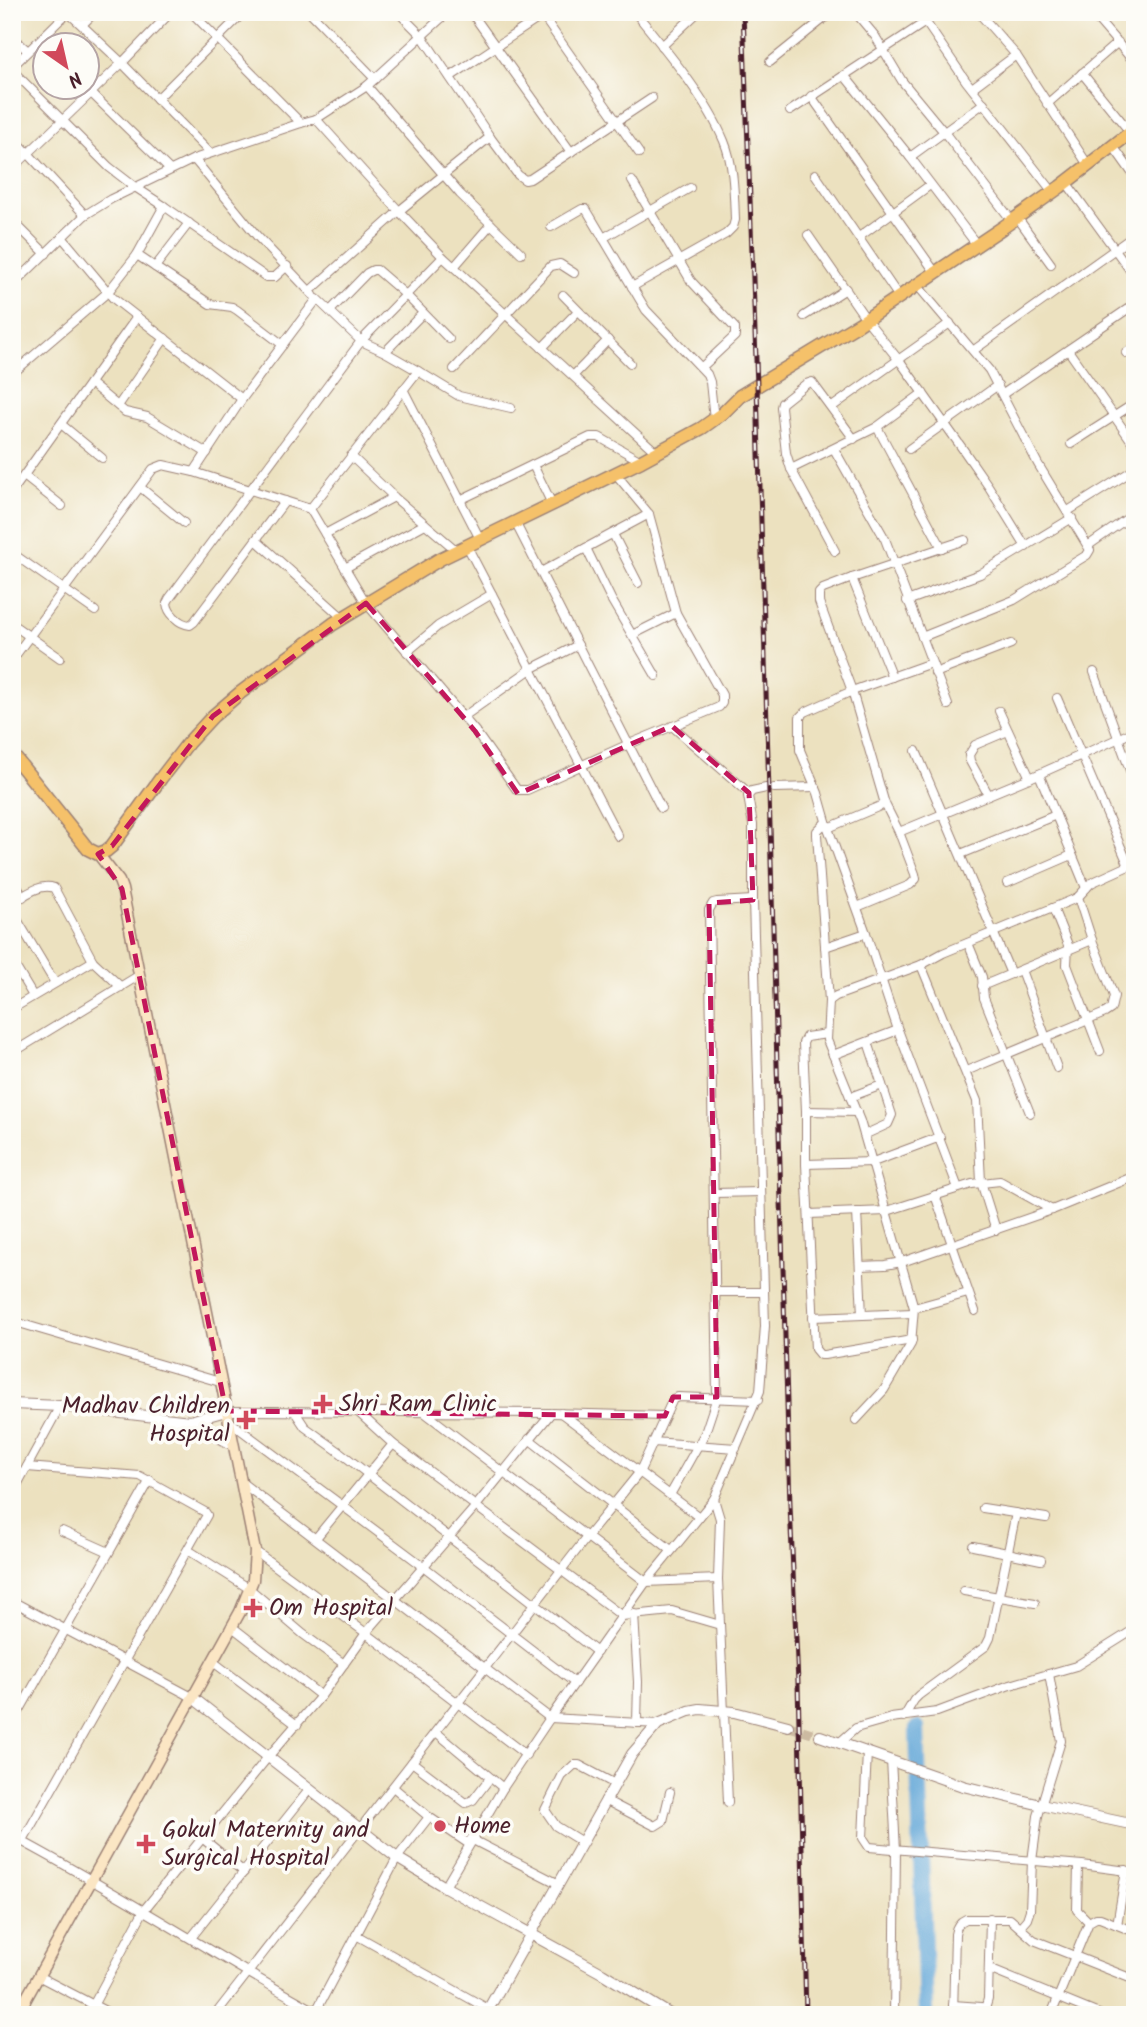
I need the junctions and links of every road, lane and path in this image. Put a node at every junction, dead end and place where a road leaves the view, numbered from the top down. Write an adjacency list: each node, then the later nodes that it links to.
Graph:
1 (95, 12): 18 (street)
2 (171, 12): 31 (street)
3 (191, 12): 22 (street)
4 (244, 12): 22 (street)
5 (398, 12): 20 (street)
6 (447, 12): 20 (street)
7 (471, 12): 25 (street)
8 (635, 12): 24 (street)
9 (698, 12): 24 (street)
10 (855, 12): 27 (street)
11 (978, 12): 17 (street)
12 (992, 12): 17 (street)
13 (1091, 12): 23 (street)
14 (312, 13): 38 (street)
15 (829, 13): 30 (street)
16 (543, 14): 25 (street); 51 (street)
17 (985, 20): 29 (street)
18 (83, 24): 19 (street); 31 (street)
19 (52, 32)
20 (422, 36): 36 (street); 38 (street)
21 (12, 37): 28 (street)
22 (216, 38): 43 (street); 52 (street)
23 (1118, 42): 32 (street); 34 (street)
24 (662, 46): 97 (street)
25 (496, 47): 36 (street); 58 (street)
26 (32, 49): 28 (street)
27 (882, 49): 35 (street); 40 (street); 54 (street)
28 (28, 51): 33 (street)
29 (1016, 55): 40 (street); 47 (street)
30 (770, 62)
31 (122, 63): 37 (street); 43 (street)
32 (1135, 63)
33 (12, 69): 50 (street)
34 (1082, 74): 47 (street); 53 (street)
35 (844, 75): 41 (street); 62 (street)
36 (450, 77): 56 (street)
37 (102, 79)
38 (375, 79): 39 (street)
39 (367, 86): 49 (street); 68 (street)
40 (972, 88): 46 (street)
41 (811, 96): 48 (street); 79 (street)
42 (652, 98): 51 (street)
43 (157, 99): 59 (street)
44 (79, 102): 50 (street)
45 (101, 102): 66 (street)
46 (984, 103): 54 (street); 75 (street)
47 (1047, 104): 64 (street)
48 (790, 111)
49 (316, 119): 52 (street); 77 (street)
50 (62, 121): 61 (street); 73 (street)
51 (615, 122): 58 (street); 60 (street)
52 (301, 123): 59 (street)
53 (1133, 130): 57 (main road)
54 (944, 132): 62 (street); 81 (street)
55 (12, 136): 61 (street)
56 (490, 136): 58 (street); 68 (street)
57 (1112, 146): 64 (main road); 69 (street)
58 (570, 152)
59 (210, 153): 63 (street)
60 (639, 153)
61 (29, 154): 65 (street); 80 (street)
62 (910, 157): 72 (street)
63 (194, 159): 66 (street); 99 (street)
64 (1088, 165): 71 (main road)
65 (12, 169)
66 (170, 170): 73 (street)
67 (815, 174): 90 (street)
68 (444, 175): 77 (street); 84 (street)
69 (1135, 177)
70 (632, 181): 78 (street)
71 (1066, 182): 75 (main road); 92 (street)
72 (930, 184): 79 (street); 91 (street)
73 (135, 187): 76 (street); 80 (street)
74 (690, 188): 78 (street)
75 (1053, 192): 81 (main road)
76 (164, 206): 83 (street); 95 (street)
77 (398, 211): 96 (street); 109 (street)
78 (649, 211): 89 (street); 97 (street)
79 (893, 212): 90 (street); 102 (street)
80 (85, 215): 88 (street)
81 (1014, 219): 91 (main road); 98 (street)
82 (12, 220): 94 (street)
83 (189, 223): 99 (street); 100 (street)
84 (491, 224): 93 (street); 101 (street)
85 (551, 227): 89 (street)
86 (808, 235): 108 (street)
87 (1135, 235): 92 (street)
88 (62, 237): 94 (street); 110 (street)
89 (603, 237): 107 (street)
90 (859, 237): 113 (street)
91 (977, 244): 102 (main road)
92 (1115, 250): 104 (street); 131 (street)
93 (522, 253)
94 (46, 254): 106 (street)
95 (137, 255): 100 (street); 110 (street)
96 (443, 257): 101 (street); 111 (street)
97 (679, 261): 107 (street); 137 (street)
98 (1051, 264)
99 (287, 266): 109 (street)
100 (155, 267): 128 (street)
101 (454, 267): 119 (street)
102 (935, 272): 105 (main road)
103 (574, 273): 119 (street)
104 (1135, 277)
105 (917, 285): 113 (main road); 123 (street)
106 (12, 286)
107 (632, 287): 137 (street)
108 (846, 289): 120 (street); 122 (street)
109 (310, 291): 114 (street)
110 (108, 292): 121 (street); 140 (street)
111 (406, 295): 117 (street); 118 (street); 127 (street)
112 (563, 295): 116 (street)
113 (899, 296): 122 (main road)
114 (317, 299): 117 (street); 128 (street)
115 (1135, 304): 132 (street)
116 (578, 311): 126 (street); 130 (street)
117 (330, 312): 127 (street)
118 (424, 313): 125 (street); 133 (street)
119 (506, 315): 130 (street); 138 (street)
120 (804, 316)
121 (137, 317): 124 (street); 142 (street)
122 (866, 319): 135 (street); 153 (main road)
123 (950, 323): 131 (street); 135 (street)
124 (165, 338): 147 (street); 149 (street)
125 (449, 339)
126 (608, 340): 136 (street); 141 (street)
127 (361, 341): 133 (street); 174 (street)
128 (283, 345): 147 (street)
129 (1135, 346): 134 (street)
130 (542, 348): 141 (street)
131 (974, 350): 143 (street)
132 (1068, 350): 146 (street); 152 (street)
133 (385, 352): 139 (street)
134 (1126, 354)
135 (899, 360): 145 (street); 150 (street)
136 (630, 363)
137 (702, 367): 153 (street)
138 (454, 369)
139 (418, 371): 144 (street); 151 (street)
140 (12, 374)
141 (573, 376): 163 (street)
142 (90, 383): 149 (street); 154 (street)
143 (998, 385): 146 (street); 155 (street)
144 (403, 390): 164 (street); 177 (street)
145 (923, 393): 155 (street); 156 (street)
146 (1003, 394): 184 (street)
147 (242, 399): 162 (street)
148 (1135, 403): 152 (street)
149 (118, 406): 162 (street)
150 (832, 407): 157 (street); 168 (street)
151 (511, 408)
152 (1114, 416): 158 (street); 159 (street)
153 (714, 420): 163 (main road)
154 (61, 424): 165 (street); 172 (street)
155 (944, 424): 161 (street); 194 (street)
156 (877, 427): 157 (street); 197 (street)
157 (854, 439): 160 (street)
158 (1071, 444)
159 (1135, 446)
160 (834, 449): 168 (street); 200 (street)
161 (909, 449)
162 (207, 453): 170 (street)
163 (656, 453): 166 (main road)
164 (351, 456): 176 (street); 181 (street)
165 (102, 457)
166 (641, 461): 167 (street); 171 (main road)
167 (533, 465): 177 (street); 179 (street)
168 (791, 469): 198 (street)
169 (1135, 470): 184 (street)
170 (194, 472): 173 (street); 174 (street)
171 (615, 473): 179 (main road); 183 (street)
172 (24, 476): 175 (street); 180 (street)
173 (140, 487): 186 (street); 205 (street)
174 (248, 490): 178 (street); 191 (street)
175 (12, 492)
176 (394, 497): 187 (street); 188 (street)
177 (460, 500): 190 (street)
178 (285, 501): 181 (street); 191 (street)
179 (552, 504): 185 (main road)
180 (62, 506)
181 (310, 509): 188 (street)
182 (1135, 513): 193 (street)
183 (649, 514): 189 (street); 210 (street)
184 (1070, 514): 193 (street); 194 (street)
185 (515, 522): 190 (main road); 202 (street)
186 (184, 523)
187 (425, 524): 195 (street); 201 (street)
188 (325, 534): 201 (street)
189 (612, 534): 196 (street); 204 (street)
190 (480, 539): 195 (main road)
191 (256, 540): 211 (street)
192 (965, 540): 197 (street)
193 (1089, 545): 215 (street)
194 (1026, 547): 207 (street)
195 (462, 548): 206 (street); 208 (main road)
196 (586, 548): 202 (street); 213 (street)
197 (942, 548): 200 (street)
198 (835, 551)
199 (12, 553): 205 (street)
200 (895, 563): 203 (street); 207 (street)
201 (345, 568): 208 (street)
202 (541, 572): 217 (street)
203 (852, 578): 226 (street); 227 (street)
204 (638, 583)
205 (64, 590): 209 (street); 214 (street)
206 (492, 594): 218 (street); 222 (street)
207 (908, 601): 215 (street)
208 (366, 603): 211 (main road); 218 (street)
209 (95, 611)
210 (676, 613): 213 (street); 232 (street)
211 (343, 618): 254 (main road)
212 (12, 624): 214 (street)
213 (632, 635): 225 (street)
214 (30, 637): 219 (street); 220 (street)
215 (922, 637): 221 (street)
216 (1011, 643): 224 (street)
217 (578, 645): 222 (street); 236 (street)
218 (407, 652): 231 (street)
219 (60, 658)
220 (12, 660)
221 (931, 663): 224 (street); 226 (street)
222 (531, 668): 231 (street); 240 (street)
223 (1094, 672): 235 (street)
224 (935, 673): 229 (street)
225 (656, 676)
226 (892, 677): 227 (street)
227 (852, 691): 244 (street); 247 (street)
228 (1057, 698): 239 (street)
229 (948, 705)
230 (999, 711): 234 (street)
231 (463, 717): 240 (street)
232 (672, 726): 236 (street); 246 (street)
233 (1135, 730): 235 (street)
234 (1008, 731): 242 (street); 245 (street)
235 (1117, 738): 239 (street); 243 (street)
236 (629, 744): 240 (street); 248 (street)
237 (916, 751): 249 (street)
238 (12, 754): 254 (main road)
239 (1080, 755): 241 (street); 257 (street)
240 (581, 766): 253 (street)
241 (1039, 774): 242 (street); 250 (street)
242 (1030, 778): 245 (street)
243 (1135, 784)
244 (816, 787): 246 (street); 251 (street)
245 (988, 794): 249 (street)
246 (748, 795): 263 (street)
247 (885, 804): 251 (street); 252 (street)
248 (661, 808)
249 (943, 814): 252 (street); 255 (street)
250 (1056, 814): 255 (street); 256 (street)
251 (827, 825): 265 (street); 272 (street)
252 (899, 832): 265 (street)
253 (618, 836)
254 (98, 854): 279 (main road)
255 (961, 854): 268 (street)
256 (1072, 855): 259 (street); 260 (street)
257 (1132, 864): 260 (street)
258 (12, 878): 261 (street)
259 (1007, 883)
260 (1086, 888): 262 (street)
261 (23, 897): 264 (street); 275 (street)
262 (1078, 897): 266 (street); 270 (street)
263 (753, 900): 310 (street); 311 (street)
264 (12, 903)
265 (857, 907): 269 (street)
266 (1053, 908): 268 (street); 273 (street)
267 (12, 911): 281 (street)
268 (993, 932): 271 (street); 278 (street)
269 (866, 933): 272 (street); 280 (street)
270 (1092, 940): 273 (street); 287 (street)
271 (968, 943): 276 (street); 282 (street)
272 (825, 947): 285 (street)
273 (1068, 950): 277 (street); 287 (street)
274 (12, 961): 284 (street)
275 (93, 961): 281 (street); 283 (street)
276 (921, 965): 280 (street); 297 (street)
277 (1021, 970): 278 (street); 290 (street)
278 (1011, 974): 282 (street)
279 (138, 976): 283 (street); 330 (main road)
280 (882, 980): 285 (street); 288 (street)
281 (55, 983): 284 (street)
282 (982, 986): 294 (street)
283 (121, 987): 293 (street)
284 (33, 996): 286 (street)
285 (829, 1001): 289 (street)
286 (12, 1009)
287 (1088, 1019): 290 (street); 292 (street)
288 (898, 1030): 291 (street); 304 (street)
289 (827, 1034): 295 (street); 300 (street)
290 (1046, 1036): 294 (street); 296 (street)
291 (868, 1042): 295 (street); 298 (street)
292 (1100, 1051)
293 (12, 1053)
294 (1006, 1053): 297 (street); 302 (street)
295 (833, 1055): 299 (street)
296 (1058, 1068)
297 (966, 1071): 308 (street)
298 (882, 1085): 299 (street); 303 (street)
299 (850, 1097): 301 (street)
300 (806, 1111): 301 (street); 306 (street)
301 (857, 1112): 303 (street)
302 (1030, 1113)
303 (864, 1135): 305 (street)
304 (940, 1136): 305 (street); 309 (street)
305 (873, 1161): 306 (street); 313 (street)
306 (806, 1164): 316 (street)
307 (1135, 1176): 314 (street)
308 (981, 1182): 309 (street); 314 (street); 317 (street)
309 (958, 1188): 312 (street)
310 (761, 1192): 311 (street); 322 (street)
311 (715, 1193): 321 (street)
312 (934, 1195): 313 (street); 318 (street)
313 (887, 1210): 315 (street); 319 (street)
314 (1052, 1210): 317 (street)
315 (857, 1212): 316 (street); 320 (street)
316 (809, 1214): 327 (street)
317 (996, 1230): 318 (street)
318 (951, 1245): 319 (street); 323 (street)
319 (902, 1262): 320 (street); 324 (street)
320 (860, 1266): 326 (street)
321 (716, 1292): 322 (street); 331 (street)
322 (764, 1292): 332 (street)
323 (968, 1293): 324 (street); 325 (street)
324 (913, 1311): 326 (street); 329 (street)
325 (975, 1311)
326 (862, 1315): 327 (street)
327 (813, 1317): 329 (street)
328 (12, 1321): 330 (street)
329 (912, 1340): 341 (street)
330 (220, 1382): 339 (main road)
331 (716, 1397): 332 (street); 340 (street); 347 (street)
332 (758, 1400): 348 (street)
333 (12, 1404): 334 (street)
334 (60, 1406): 342 (street); 349 (street)
335 (295, 1412): 336 (street); 339 (street); 352 (street)
336 (358, 1412): 337 (street); 345 (street)
337 (424, 1412): 338 (street); 350 (street)
338 (556, 1413): 340 (street); 343 (street); 351 (street)
339 (227, 1416): 342 (street); 346 (main road); 359 (street)
340 (665, 1416): 344 (street)
341 (856, 1420)
342 (190, 1421): 346 (street)
343 (529, 1439): 350 (street); 358 (street)
344 (653, 1442): 347 (street); 351 (street)
345 (393, 1444): 352 (street); 360 (street)
346 (233, 1446): 354 (main road)
347 (698, 1446): 348 (street); 356 (street)
348 (736, 1448): 357 (street)
349 (27, 1466): 353 (street); 355 (street)
350 (502, 1472): 360 (street); 367 (street)
351 (639, 1473): 356 (street); 358 (street)
352 (368, 1475): 359 (street); 366 (street)
353 (150, 1480): 370 (street); 373 (street)
354 (240, 1481): 368 (street); 372 (main road)
355 (12, 1494)
356 (670, 1495): 363 (street)
357 (714, 1499): 363 (street); 378 (street)
358 (612, 1505): 367 (street); 371 (street)
359 (342, 1506): 368 (street); 376 (street)
360 (476, 1506): 366 (street); 377 (street)
361 (983, 1508): 362 (street)
362 (1016, 1513): 364 (street); 374 (street)
363 (699, 1517): 371 (street)
364 (1046, 1518)
365 (62, 1531): 373 (street)
366 (450, 1537): 376 (street); 385 (street)
367 (587, 1537): 377 (street); 379 (street)
368 (316, 1538): 383 (street)
369 (973, 1546): 374 (street)
370 (188, 1550): 380 (street); 397 (street)
371 (671, 1550): 379 (street)
372 (255, 1551): 380 (main road); 393 (street)
373 (109, 1552): 391 (street)
374 (1008, 1554): 375 (street); 382 (street)
375 (1041, 1560)
376 (424, 1566): 383 (street); 394 (street)
377 (561, 1572): 385 (street); 388 (street)
378 (718, 1579): 379 (street); 389 (street)
379 (646, 1582): 388 (street)
380 (250, 1589): 390 (main road); 398 (street)
381 (964, 1591): 382 (street)
382 (999, 1597): 386 (street); 406 (street)
383 (395, 1599): 393 (street); 399 (street)
384 (12, 1601): 391 (street)
385 (536, 1603): 394 (street); 395 (street)
386 (1035, 1603)
387 (634, 1614): 388 (street); 389 (street); 408 (street)
388 (622, 1616): 395 (street)
389 (720, 1625): 405 (street)
390 (231, 1626): 396 (main road); 402 (street)
391 (65, 1629): 397 (street); 409 (street)
392 (1135, 1629): 400 (street)
393 (366, 1633): 398 (street); 404 (street)
394 (510, 1635): 399 (street); 401 (street)
395 (597, 1651): 401 (street)
396 (212, 1661): 403 (main road); 411 (street)
397 (124, 1662): 403 (street); 435 (street)
398 (344, 1664): 402 (street)
399 (485, 1668): 404 (street); 407 (street)
400 (1049, 1674): 406 (street); 429 (street)
401 (575, 1683): 407 (street)
402 (321, 1696): 411 (street)
403 (192, 1698): 418 (street); 444 (main road)
404 (458, 1703): 413 (street); 417 (street)
405 (723, 1710): 410 (street); 412 (street); 428 (street)
406 (904, 1717): 415 (street)
407 (551, 1718): 408 (street); 417 (street)
408 (637, 1723): 410 (street)
409 (12, 1724)
410 (658, 1724): 422 (street)
411 (297, 1725): 418 (street)
412 (789, 1726)
413 (436, 1731): 420 (street); 421 (street)
414 (820, 1736): 415 (street)
415 (839, 1743): 416 (street)
416 (867, 1752): 419 (street); 438 (street)
417 (526, 1755): 424 (street)
418 (268, 1756): 425 (street); 434 (street)
419 (891, 1760): 429 (street); 438 (street)
420 (412, 1762): 421 (street); 423 (street)
421 (490, 1777): 424 (street)
422 (615, 1784): 427 (street); 437 (street)
423 (393, 1787): 430 (street); 432 (street)
424 (503, 1788): 436 (street)
425 (309, 1790): 432 (street); 443 (street)
426 (670, 1792): 427 (street)
427 (605, 1800): 437 (street)
428 (728, 1802)
429 (1040, 1811): 431 (street); 440 (street)
430 (429, 1817): 436 (street); 439 (street)
431 (1135, 1825)
432 (360, 1830): 439 (street); 458 (street)
433 (12, 1836): 435 (street)
434 (202, 1838): 443 (street); 447 (street)
435 (22, 1842): 444 (street)
436 (470, 1842): 445 (street); 446 (street)
437 (582, 1842): 445 (street)
438 (895, 1850): 440 (street); 473 (street)
439 (397, 1858): 446 (street); 454 (street)
440 (1032, 1861): 441 (street); 451 (street)
441 (1077, 1865): 442 (street); 449 (street)
442 (1130, 1871): 450 (street)
443 (244, 1872): 455 (street)
444 (92, 1880): 447 (street); 459 (main road)
445 (559, 1884): 453 (street)
446 (444, 1887): 453 (street)
447 (144, 1910): 455 (street); 462 (street)
448 (990, 1918): 451 (street); 457 (street); 463 (street)
449 (1089, 1922): 450 (street); 456 (street)
450 (1117, 1925): 452 (street)
451 (1020, 1927): 456 (street)
452 (1134, 1930)
453 (530, 1933): 464 (street); 472 (street)
454 (356, 1935): 464 (street); 466 (street)
455 (191, 1938): 458 (street)
456 (1075, 1957): 460 (street); 461 (street)
457 (989, 1969): 461 (street); 465 (street)
458 (247, 1972): 466 (street); 470 (street)
459 (38, 1976): 462 (street); 467 (main road)
460 (1135, 1980)
461 (1058, 1998): 475 (street); 476 (street)
462 (93, 2004): 468 (street); 469 (street)
463 (953, 2005): 465 (street); 474 (street)
464 (487, 2012): 471 (street)
465 (987, 2012)
466 (318, 2013)
467 (17, 2015)
468 (88, 2015)
469 (113, 2015)
470 (215, 2015)
471 (499, 2015)
472 (671, 2015)
473 (894, 2015)
474 (953, 2015)
475 (1051, 2015)
476 (1101, 2015)

